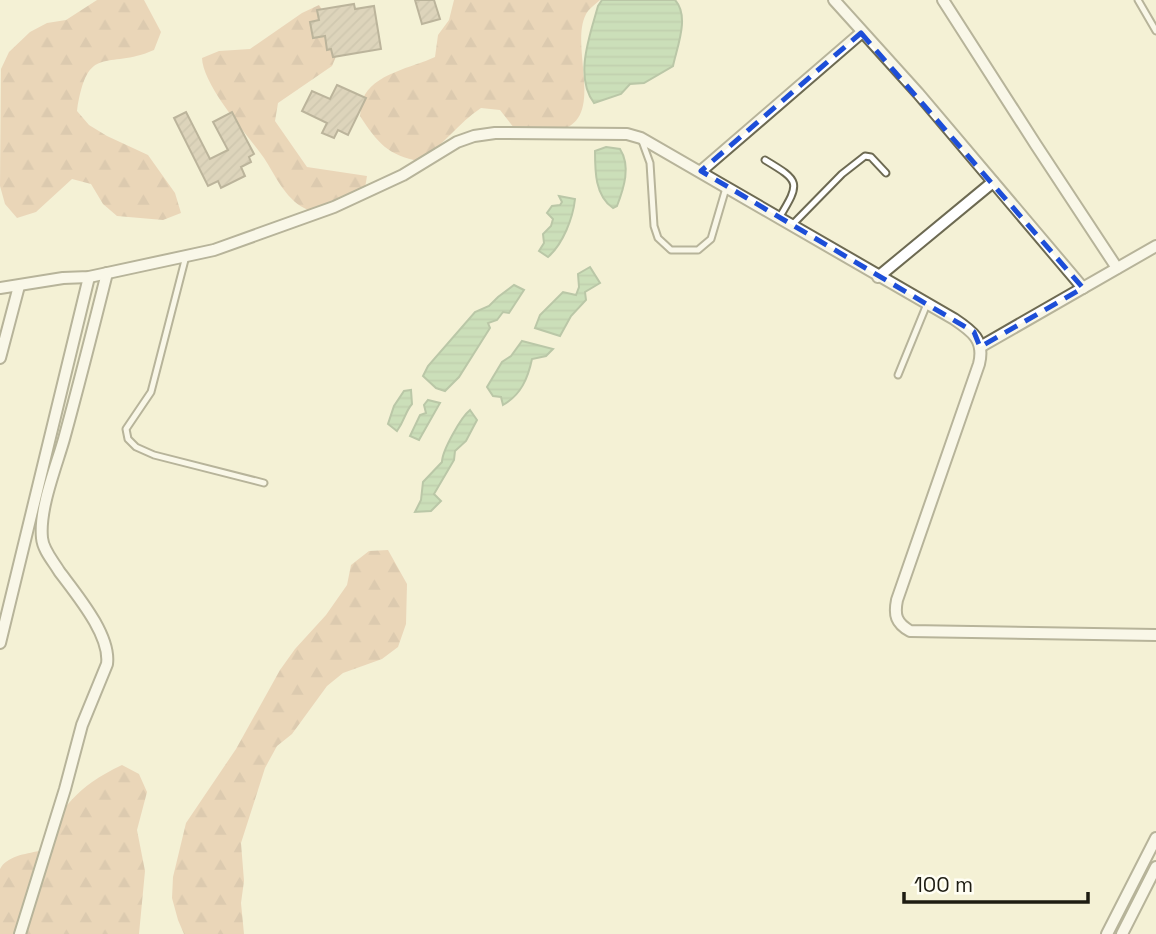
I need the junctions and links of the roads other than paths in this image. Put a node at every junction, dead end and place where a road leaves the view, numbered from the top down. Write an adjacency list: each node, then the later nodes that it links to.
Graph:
1 (834, 0): 5 (street)
2 (943, 0): 16 (street)
3 (1138, 0): 4 (lane)
4 (1156, 31)
5 (861, 33): 8 (street); 10 (street)
6 (641, 138): 8 (street); 11 (lane); 15 (street)
7 (765, 160): 12 (lane)
8 (701, 171): 11 (street)
9 (886, 173): 13 (lane)
10 (993, 183): 19 (street); 22 (street)
11 (727, 187): 12 (street)
12 (779, 218): 13 (street)
13 (792, 225): 19 (street)
14 (1156, 246): 16 (street)
15 (186, 256): 17 (street); 27 (lane)
16 (1117, 268): 22 (street)
17 (107, 273): 18 (street); 32 (street)
18 (89, 277): 20 (street); 29 (street)
19 (878, 277): 23 (street)
20 (19, 286): 21 (street); 25 (street)
21 (0, 288)
22 (1083, 288): 24 (street)
23 (927, 304): 24 (street); 26 (lane)
24 (981, 346): 28 (street)
25 (0, 358)
26 (898, 374)
27 (264, 483)
28 (1156, 635)
29 (0, 643)
30 (1156, 838): 33 (street)
31 (1156, 867): 34 (street)
32 (20, 934)
33 (1107, 934)
34 (1122, 934)

